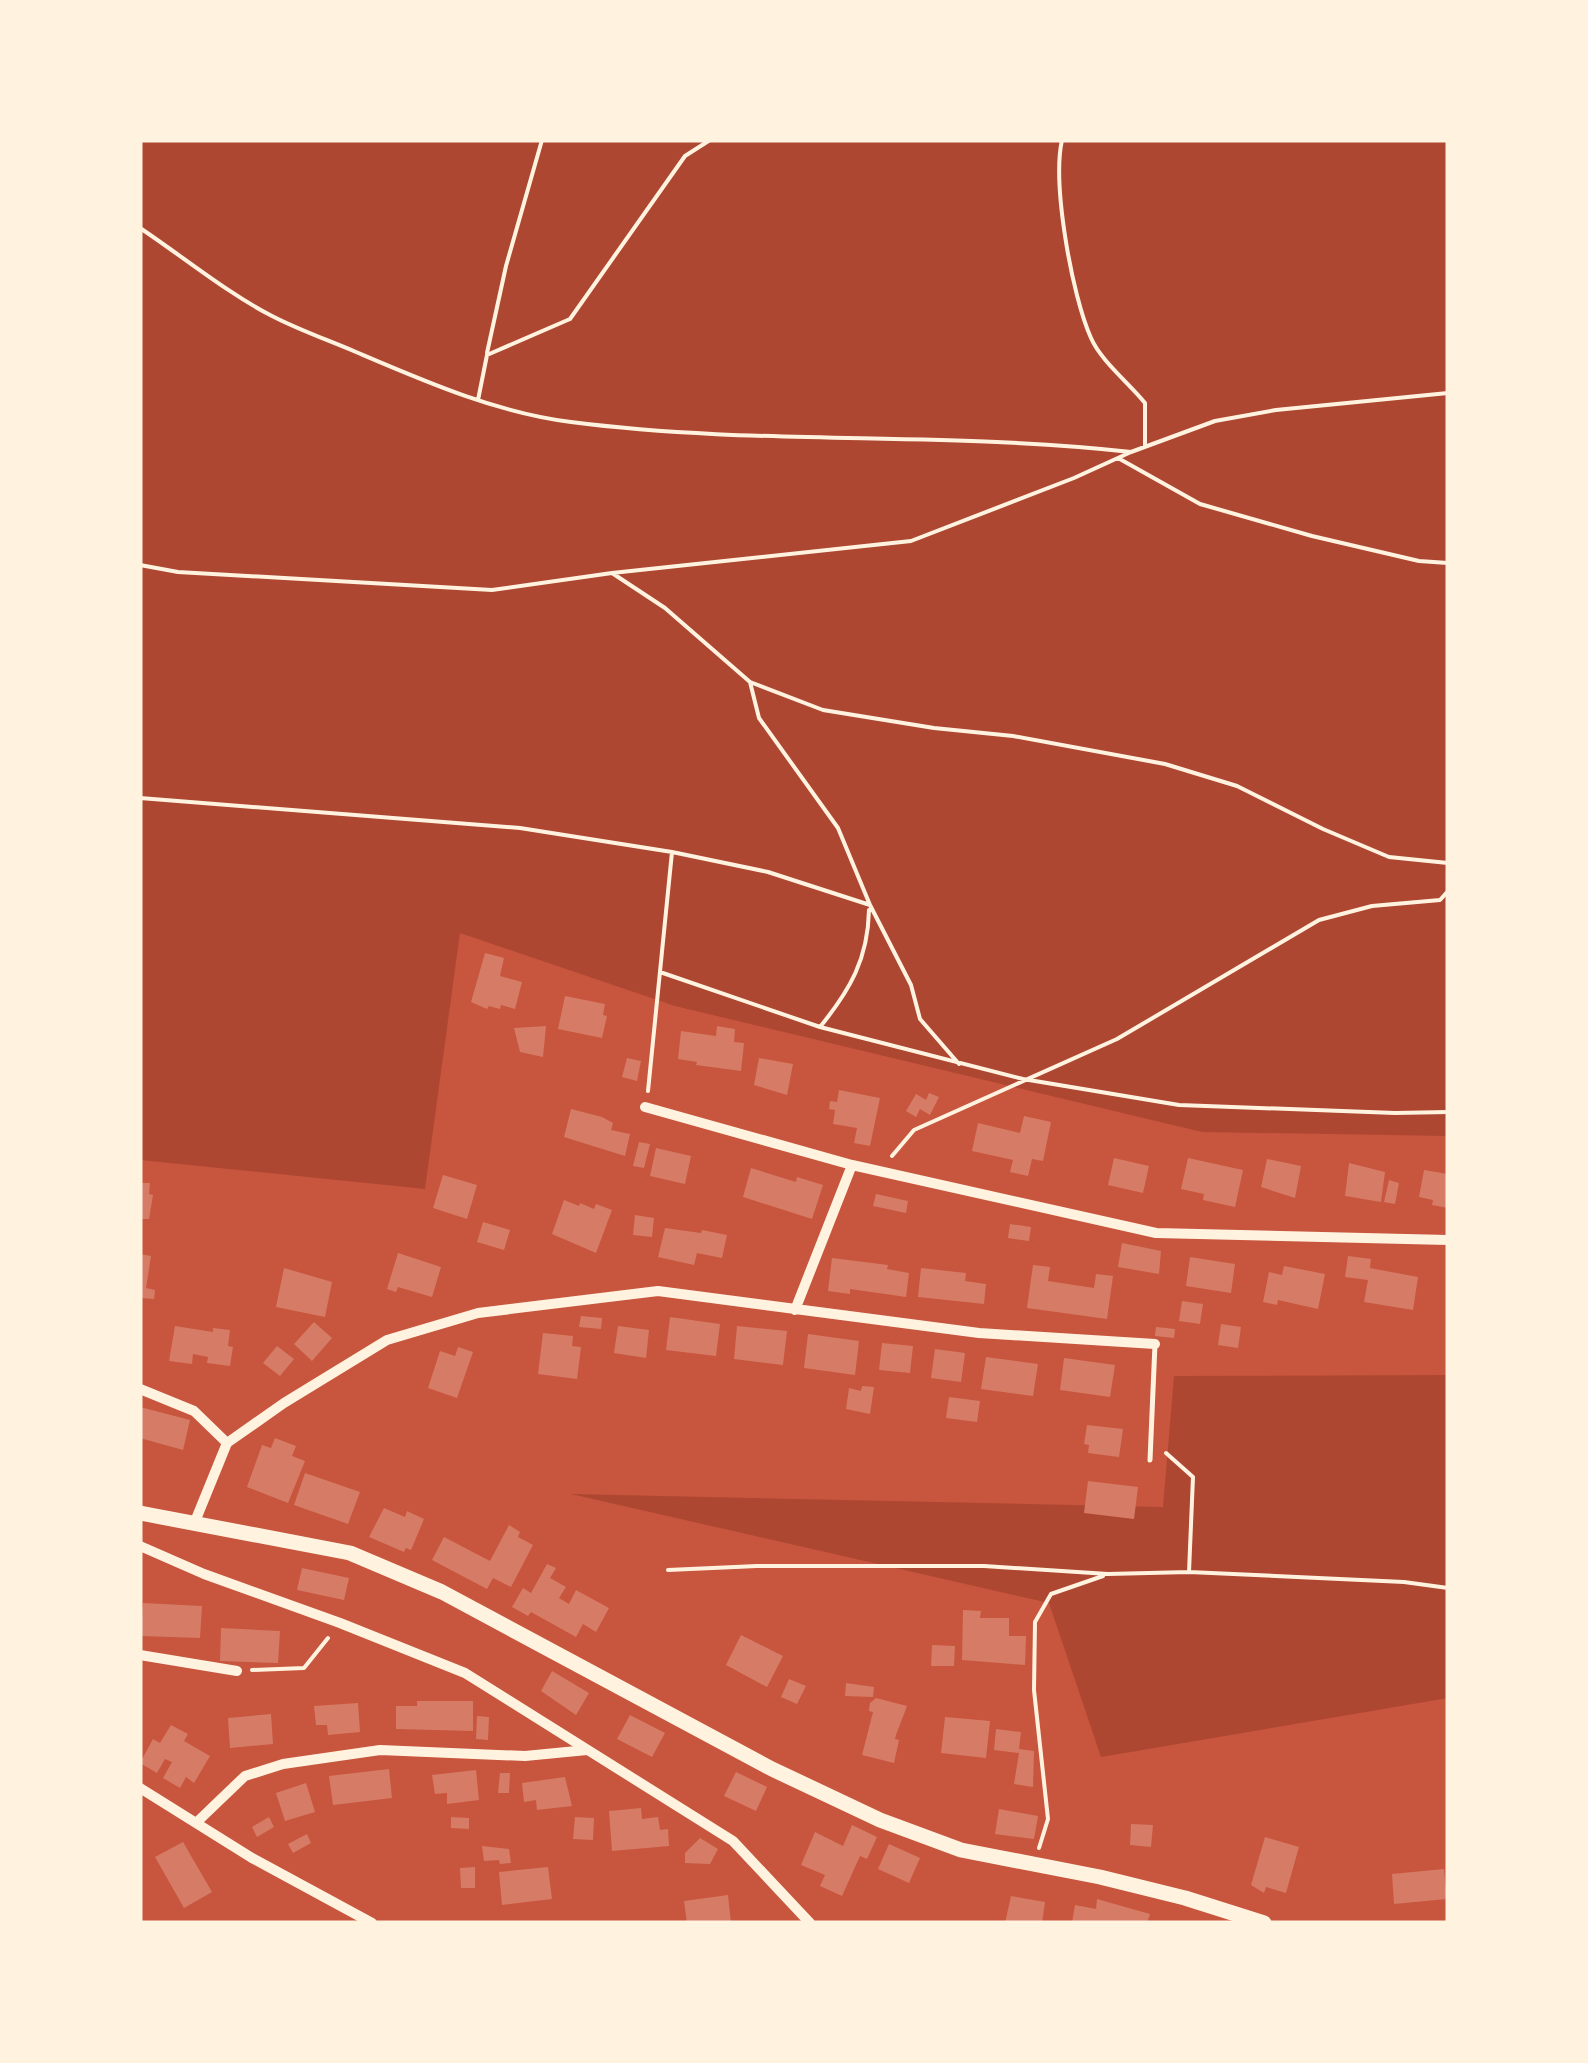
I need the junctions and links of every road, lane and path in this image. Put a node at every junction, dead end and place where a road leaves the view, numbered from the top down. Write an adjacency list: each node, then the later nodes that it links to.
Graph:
1 (542, 140): 5 (path)
2 (710, 140): 5 (path)
3 (1062, 140): 8 (path)
4 (140, 228): 7 (path)
5 (487, 354): 7 (path)
6 (1448, 392): 8 (path)
7 (478, 400): 9 (path)
8 (1145, 447): 9 (path)
9 (1131, 452): 10 (path)
10 (1118, 458): 11 (path); 13 (path)
11 (1448, 564)
12 (140, 565): 13 (path)
13 (612, 573): 14 (path)
14 (750, 682): 17 (path); 19 (path)
15 (140, 798): 16 (path)
16 (672, 852): 19 (path); 20 (path)
17 (1448, 862)
18 (1448, 891): 23 (path)
19 (870, 905): 21 (path); 22 (path)
20 (660, 972): 21 (path); 24 (path)
21 (820, 1027): 22 (path)
22 (959, 1065): 23 (path)
23 (1023, 1078): 26 (path); 28 (path)
24 (648, 1087)
25 (645, 1107): 27 (street)
26 (1448, 1112)
27 (852, 1165): 28 (street); 30 (street)
28 (880, 1172): 29 (street)
29 (1448, 1240)
30 (794, 1310): 31 (street); 34 (street)
31 (1156, 1344): 33 (lane)
32 (140, 1389): 34 (street)
33 (1151, 1440): 35 (lane); 40 (path)
34 (228, 1443): 37 (street)
35 (1150, 1460)
36 (140, 1513): 37 (main road)
37 (194, 1524): 49 (main road)
38 (140, 1546): 43 (street)
39 (668, 1570): 41 (path)
40 (1189, 1572): 41 (path); 42 (path)
41 (1108, 1574): 49 (path)
42 (1448, 1588)
43 (340, 1623): 45 (path); 46 (street)
44 (140, 1655): 45 (street)
45 (237, 1671)
46 (588, 1750): 48 (street); 51 (street)
47 (140, 1788): 48 (street)
48 (196, 1822): 50 (street)
49 (1034, 1864): 52 (main road)
50 (372, 1923)
51 (810, 1923)
52 (1264, 1923)

